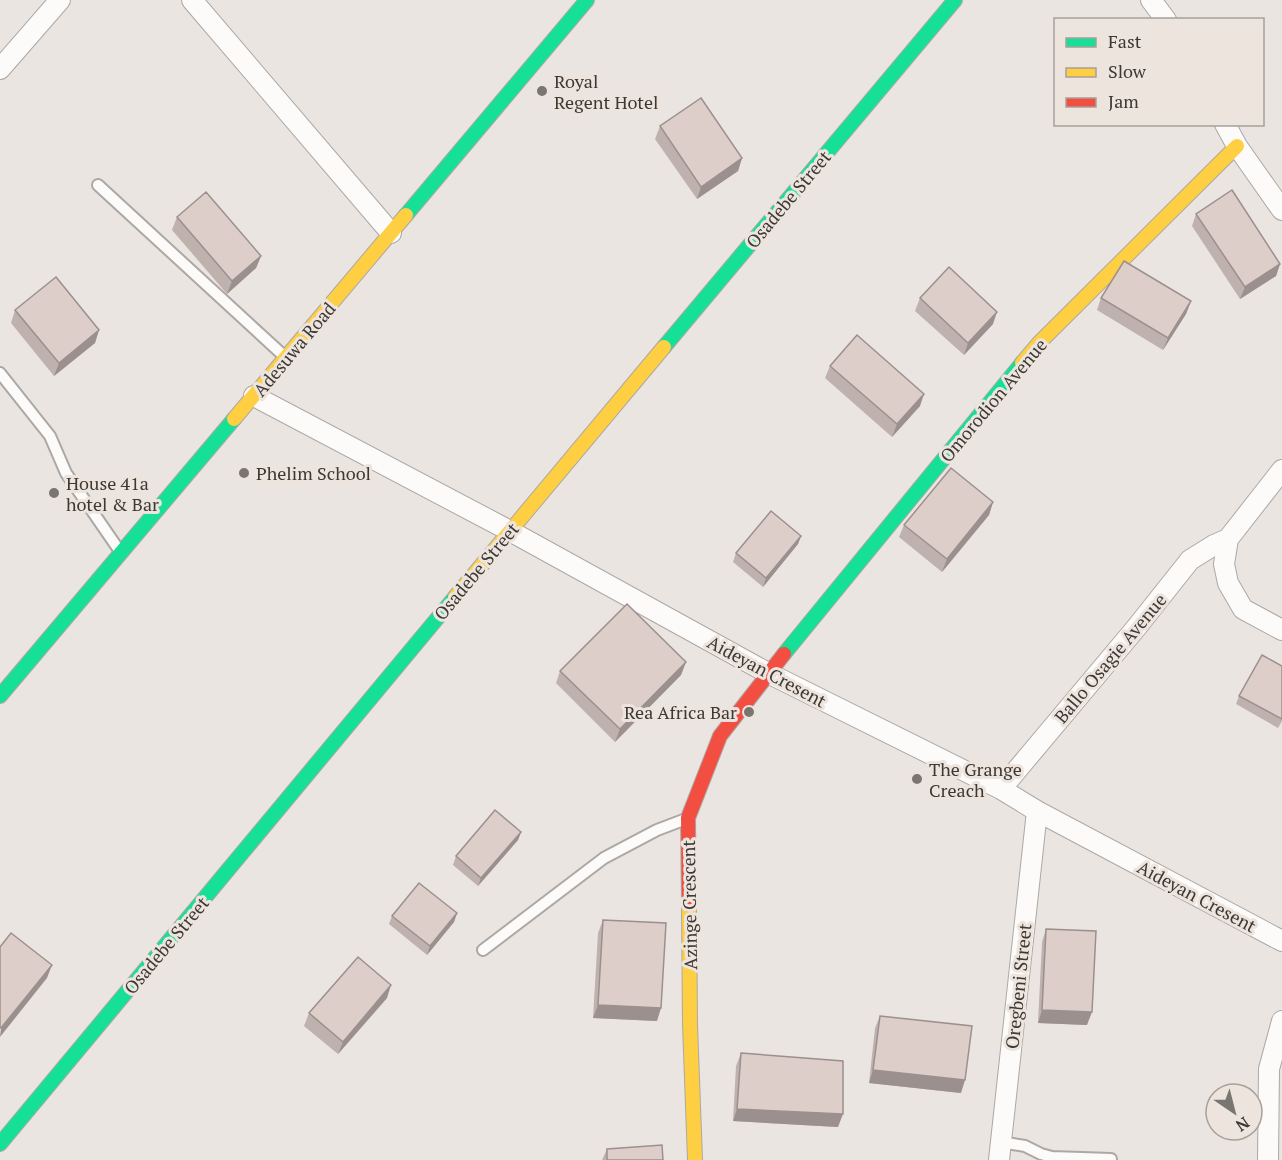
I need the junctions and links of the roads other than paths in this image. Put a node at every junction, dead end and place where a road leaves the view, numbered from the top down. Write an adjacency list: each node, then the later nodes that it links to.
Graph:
1 (60, 0): 7 (street)
2 (192, 0): 12 (street)
3 (587, 0): 12 (street, Adesuwa Road)
4 (955, 0): 17 (street, Osadebe Street)
5 (1151, 0): 6 (street)
6 (1164, 18)
7 (0, 69)
8 (1226, 126): 9 (street)
9 (1237, 146): 11 (street); 21 (street, Omorodion Avenue)
10 (98, 184): 13 (lane)
11 (1282, 210)
12 (391, 233): 13 (street, Adesuwa Road)
13 (286, 358): 15 (street, Adesuwa Road)
14 (0, 373): 19 (lane)
15 (255, 396): 17 (street, Aideyan Cresent); 19 (street, Adesuwa Road)
16 (1282, 470): 18 (street, Ballo Osagie Avenue)
17 (510, 531): 21 (street, Aideyan Cresent); 29 (street, Osadebe Street)
18 (1228, 539): 20 (street); 23 (street, Ballo Osagie Avenue)
19 (121, 553): 22 (street, Adesuwa Road)
20 (1282, 630)
21 (768, 673): 23 (street, Aideyan Cresent); 25 (street, Azinge Crescent)
22 (0, 696)
23 (1001, 789): 24 (street, Aideyan Cresent)
24 (1037, 811): 26 (street, Aideyan Cresent); 30 (street, Oregbeni Street)
25 (688, 818): 27 (lane); 31 (street, Azinge Crescent)
26 (1282, 941)
27 (483, 950)
28 (1282, 1021): 33 (street)
29 (0, 1144)
30 (1000, 1151): 32 (lane)
31 (695, 1160)
32 (1111, 1160)
33 (1268, 1160)

